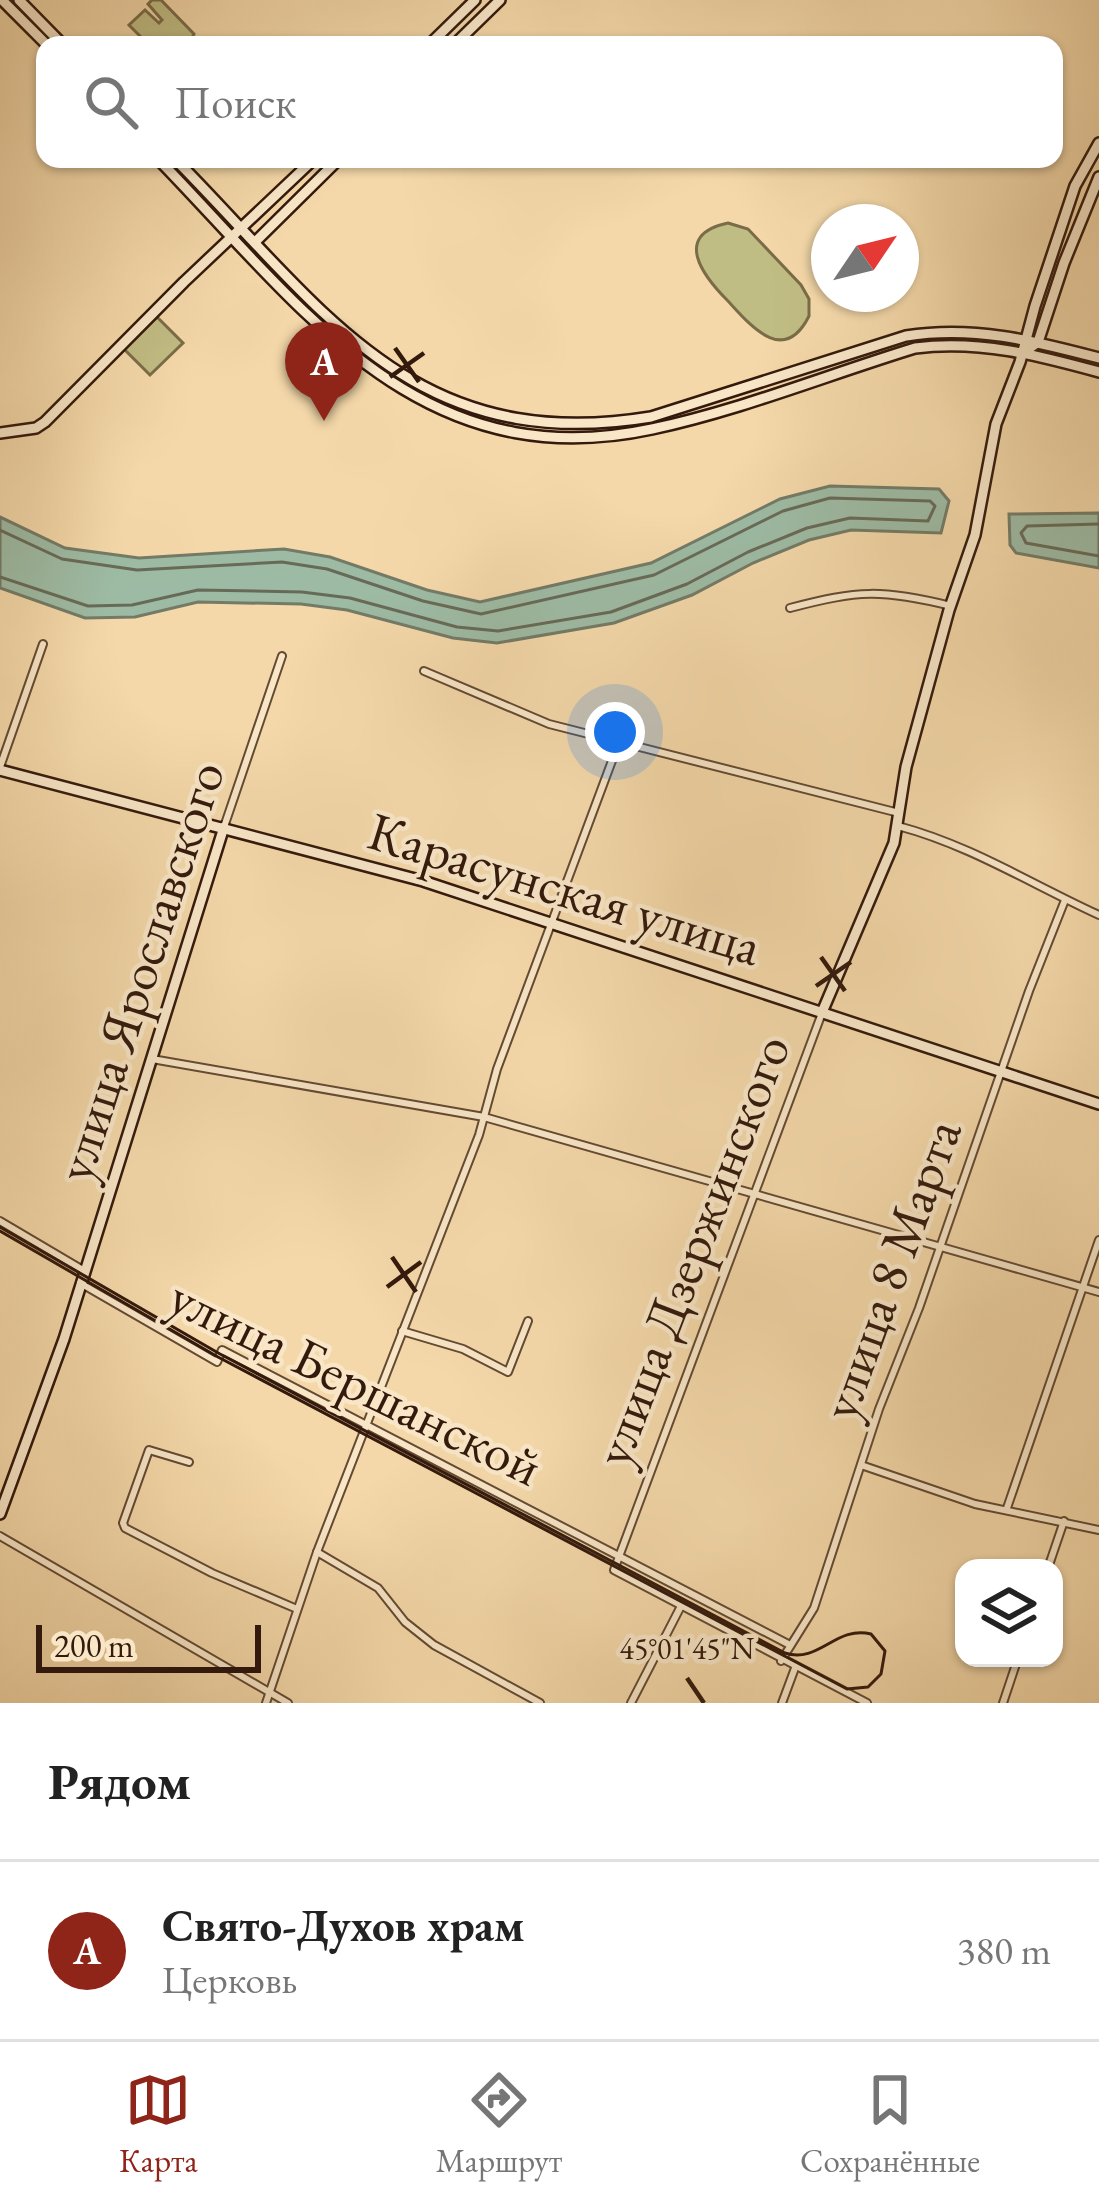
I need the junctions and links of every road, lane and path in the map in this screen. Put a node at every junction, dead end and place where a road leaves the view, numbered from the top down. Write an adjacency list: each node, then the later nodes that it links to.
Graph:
1 (2, 0): 5 (street)
2 (19, 0): 6 (street)
3 (475, 0): 7 (street)
4 (500, 0): 8 (street)
5 (38, 36)
6 (54, 36)
7 (438, 36)
8 (463, 36)
9 (1099, 143): 18 (street, улица Дзержинского)
10 (167, 168): 16 (street)
11 (184, 168): 15 (street)
12 (305, 168): 15 (street)
13 (330, 168): 17 (street)
14 (1099, 177): 19 (street)
15 (242, 228): 16 (street); 17 (street)
16 (232, 236): 17 (street); 24 (street)
17 (251, 246): 23 (street)
18 (1024, 339): 19 (street); 20 (street, улица Дзержинского); 23 (street)
19 (1038, 342): 20 (street); 21 (street)
20 (1023, 353): 22 (street); 23 (street); 25 (street, улица Дзержинского)
21 (1099, 358)
22 (1099, 372)
23 (644, 425)
24 (0, 433)
25 (951, 606): 26 (street); 32 (street, улица Дзержинского)
26 (790, 608)
27 (43, 644): 31 (street)
28 (282, 656): 33 (street, улица Ярославского)
29 (424, 671): 30 (street)
30 (620, 742): 32 (street); 37 (street)
31 (0, 768): 33 (street, Карасунская улица)
32 (899, 813): 34 (street, улица Дзержинского)
33 (224, 826): 37 (street, Карасунская улица); 39 (street, улица Ярославского)
34 (898, 826): 35 (street); 38 (street, улица Дзержинского)
35 (1065, 900): 36 (street); 40 (street, улица 8 Марта)
36 (1099, 915)
37 (554, 922): 38 (street, Карасунская улица); 42 (street)
38 (823, 1010): 40 (street, Карасунская улица); 43 (street, улица Дзержинского)
39 (152, 1059): 42 (street); 47 (street, улица Ярославского)
40 (1002, 1074): 41 (street, Карасунская улица); 46 (street, улица 8 Марта)
41 (1099, 1104)
42 (484, 1117): 43 (street); 52 (street)
43 (754, 1194): 46 (street); 62 (street, улица Дзержинского)
44 (0, 1221): 47 (street)
45 (1099, 1240): 49 (street)
46 (939, 1247): 49 (street); 55 (street, улица 8 Марта)
47 (83, 1270): 48 (street, улица Ярославского)
48 (80, 1283): 53 (street, улица Бершанской); 57 (street, улица Ярославского)
49 (1082, 1288): 50 (street); 56 (street)
50 (1099, 1292)
51 (528, 1321): 52 (street)
52 (402, 1331): 53 (street)
53 (368, 1426): 61 (street); 62 (street, улица Бершанской)
54 (189, 1462): 65 (street)
55 (861, 1465): 56 (street); 66 (street, улица 8 Марта)
56 (1007, 1508): 58 (street)
57 (0, 1514)
58 (1064, 1521): 59 (street); 63 (street)
59 (1099, 1529)
60 (0, 1536): 70 (street)
61 (317, 1552): 65 (street); 73 (street)
62 (616, 1556): 64 (street); 66 (street, улица Бершанской)
63 (1051, 1559)
64 (680, 1608): 67 (street); 74 (street)
65 (296, 1610): 70 (street)
66 (790, 1646): 67 (street, улица 8 Марта)
67 (781, 1661): 69 (street)
68 (1015, 1667): 77 (street)
69 (795, 1668): 75 (street); 76 (street)
70 (269, 1693): 71 (street); 72 (street)
71 (266, 1703)
72 (288, 1703)
73 (539, 1703)
74 (631, 1703)
75 (782, 1703)
76 (867, 1703)
77 (1003, 1703)

